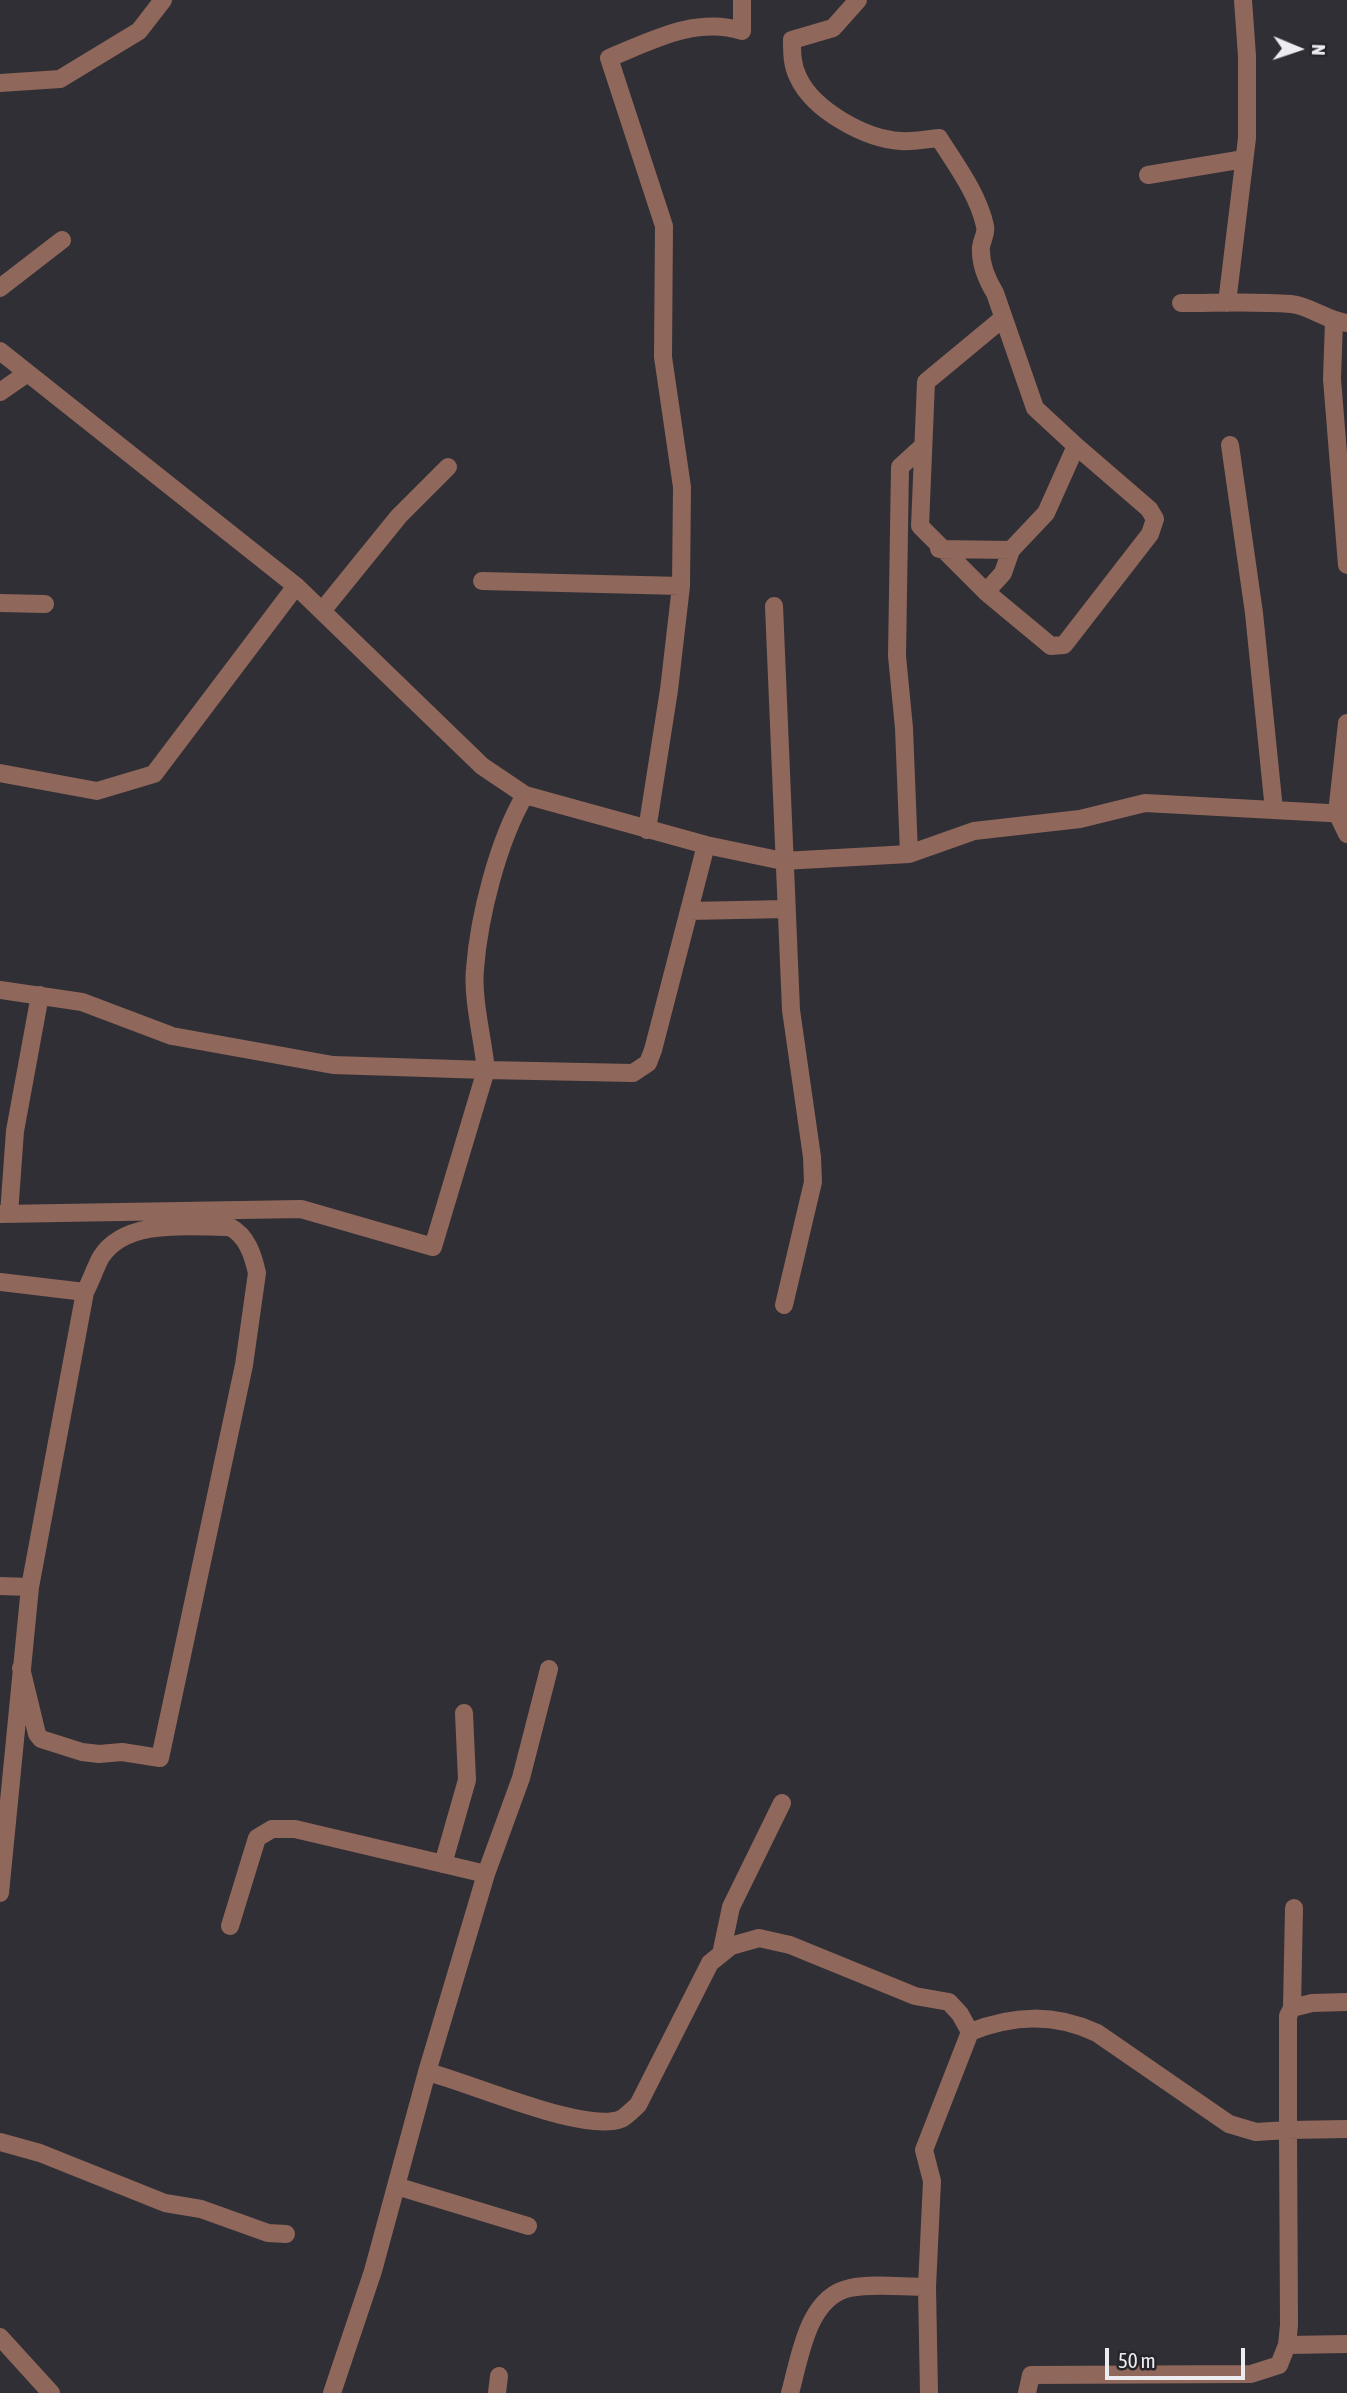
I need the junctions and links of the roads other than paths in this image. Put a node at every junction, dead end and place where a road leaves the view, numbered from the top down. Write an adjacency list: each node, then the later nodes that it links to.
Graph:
1 (163, 0): 5 (street)
2 (742, 0): 26 (street)
3 (858, 0): 12 (street)
4 (1243, 0): 6 (street)
5 (0, 83)
6 (1244, 159): 7 (street); 11 (street)
7 (1149, 175)
8 (62, 240): 9 (street)
9 (0, 288)
10 (1181, 303): 11 (street)
11 (1227, 303): 13 (street)
12 (1002, 319): 18 (street); 19 (street)
13 (1341, 322): 23 (street)
14 (0, 351): 15 (street)
15 (26, 374): 16 (street); 25 (street)
16 (0, 392)
17 (1230, 445): 35 (street)
18 (1076, 446): 22 (street); 27 (street)
19 (922, 447): 21 (street); 40 (street)
20 (448, 467): 31 (street)
21 (939, 549): 22 (street); 27 (street)
22 (1011, 550): 27 (street)
23 (1347, 565)
24 (482, 581): 26 (street)
25 (296, 586): 31 (street); 33 (street)
26 (681, 586): 37 (street)
27 (986, 592)
28 (0, 603): 29 (street)
29 (46, 604)
30 (774, 606): 41 (street)
31 (321, 611): 34 (street)
32 (1347, 723): 36 (street)
33 (0, 773)
34 (525, 795): 37 (street); 46 (street)
35 (1274, 810): 36 (street); 40 (street)
36 (1342, 814): 38 (street)
37 (647, 830): 39 (street)
38 (1347, 834)
39 (706, 845): 41 (street); 43 (street)
40 (909, 855): 41 (street)
41 (783, 861): 42 (street)
42 (786, 909): 43 (street); 50 (street)
43 (689, 911): 46 (street)
44 (0, 990): 45 (street)
45 (40, 995): 46 (street); 47 (street)
46 (486, 1070): 47 (street)
47 (4, 1214)
48 (0, 1282): 49 (street)
49 (85, 1292): 52 (street); 53 (street)
50 (784, 1305)
51 (0, 1586): 52 (street)
52 (30, 1587): 53 (street)
53 (21, 1668): 59 (street)
54 (549, 1669): 58 (street)
55 (464, 1713): 57 (street)
56 (782, 1803): 62 (street)
57 (443, 1864): 58 (street); 61 (street)
58 (486, 1874): 66 (street)
59 (0, 1894)
60 (1294, 1908): 64 (street)
61 (230, 1926)
62 (721, 1954): 65 (street); 66 (street)
63 (1347, 2003): 64 (street)
64 (1292, 2008): 68 (street)
65 (970, 2032): 68 (street); 73 (street)
66 (427, 2072): 70 (street)
67 (1347, 2129): 68 (street)
68 (1289, 2130): 76 (street)
69 (0, 2142): 72 (street)
70 (396, 2186): 71 (street); 78 (street)
71 (528, 2226)
72 (286, 2234)
73 (927, 2287): 79 (street); 80 (street)
74 (0, 2337): 77 (street)
75 (1347, 2344): 76 (street)
76 (1287, 2345): 81 (street)
77 (51, 2393)
78 (332, 2393)
79 (790, 2393)
80 (929, 2393)
81 (1027, 2393)

